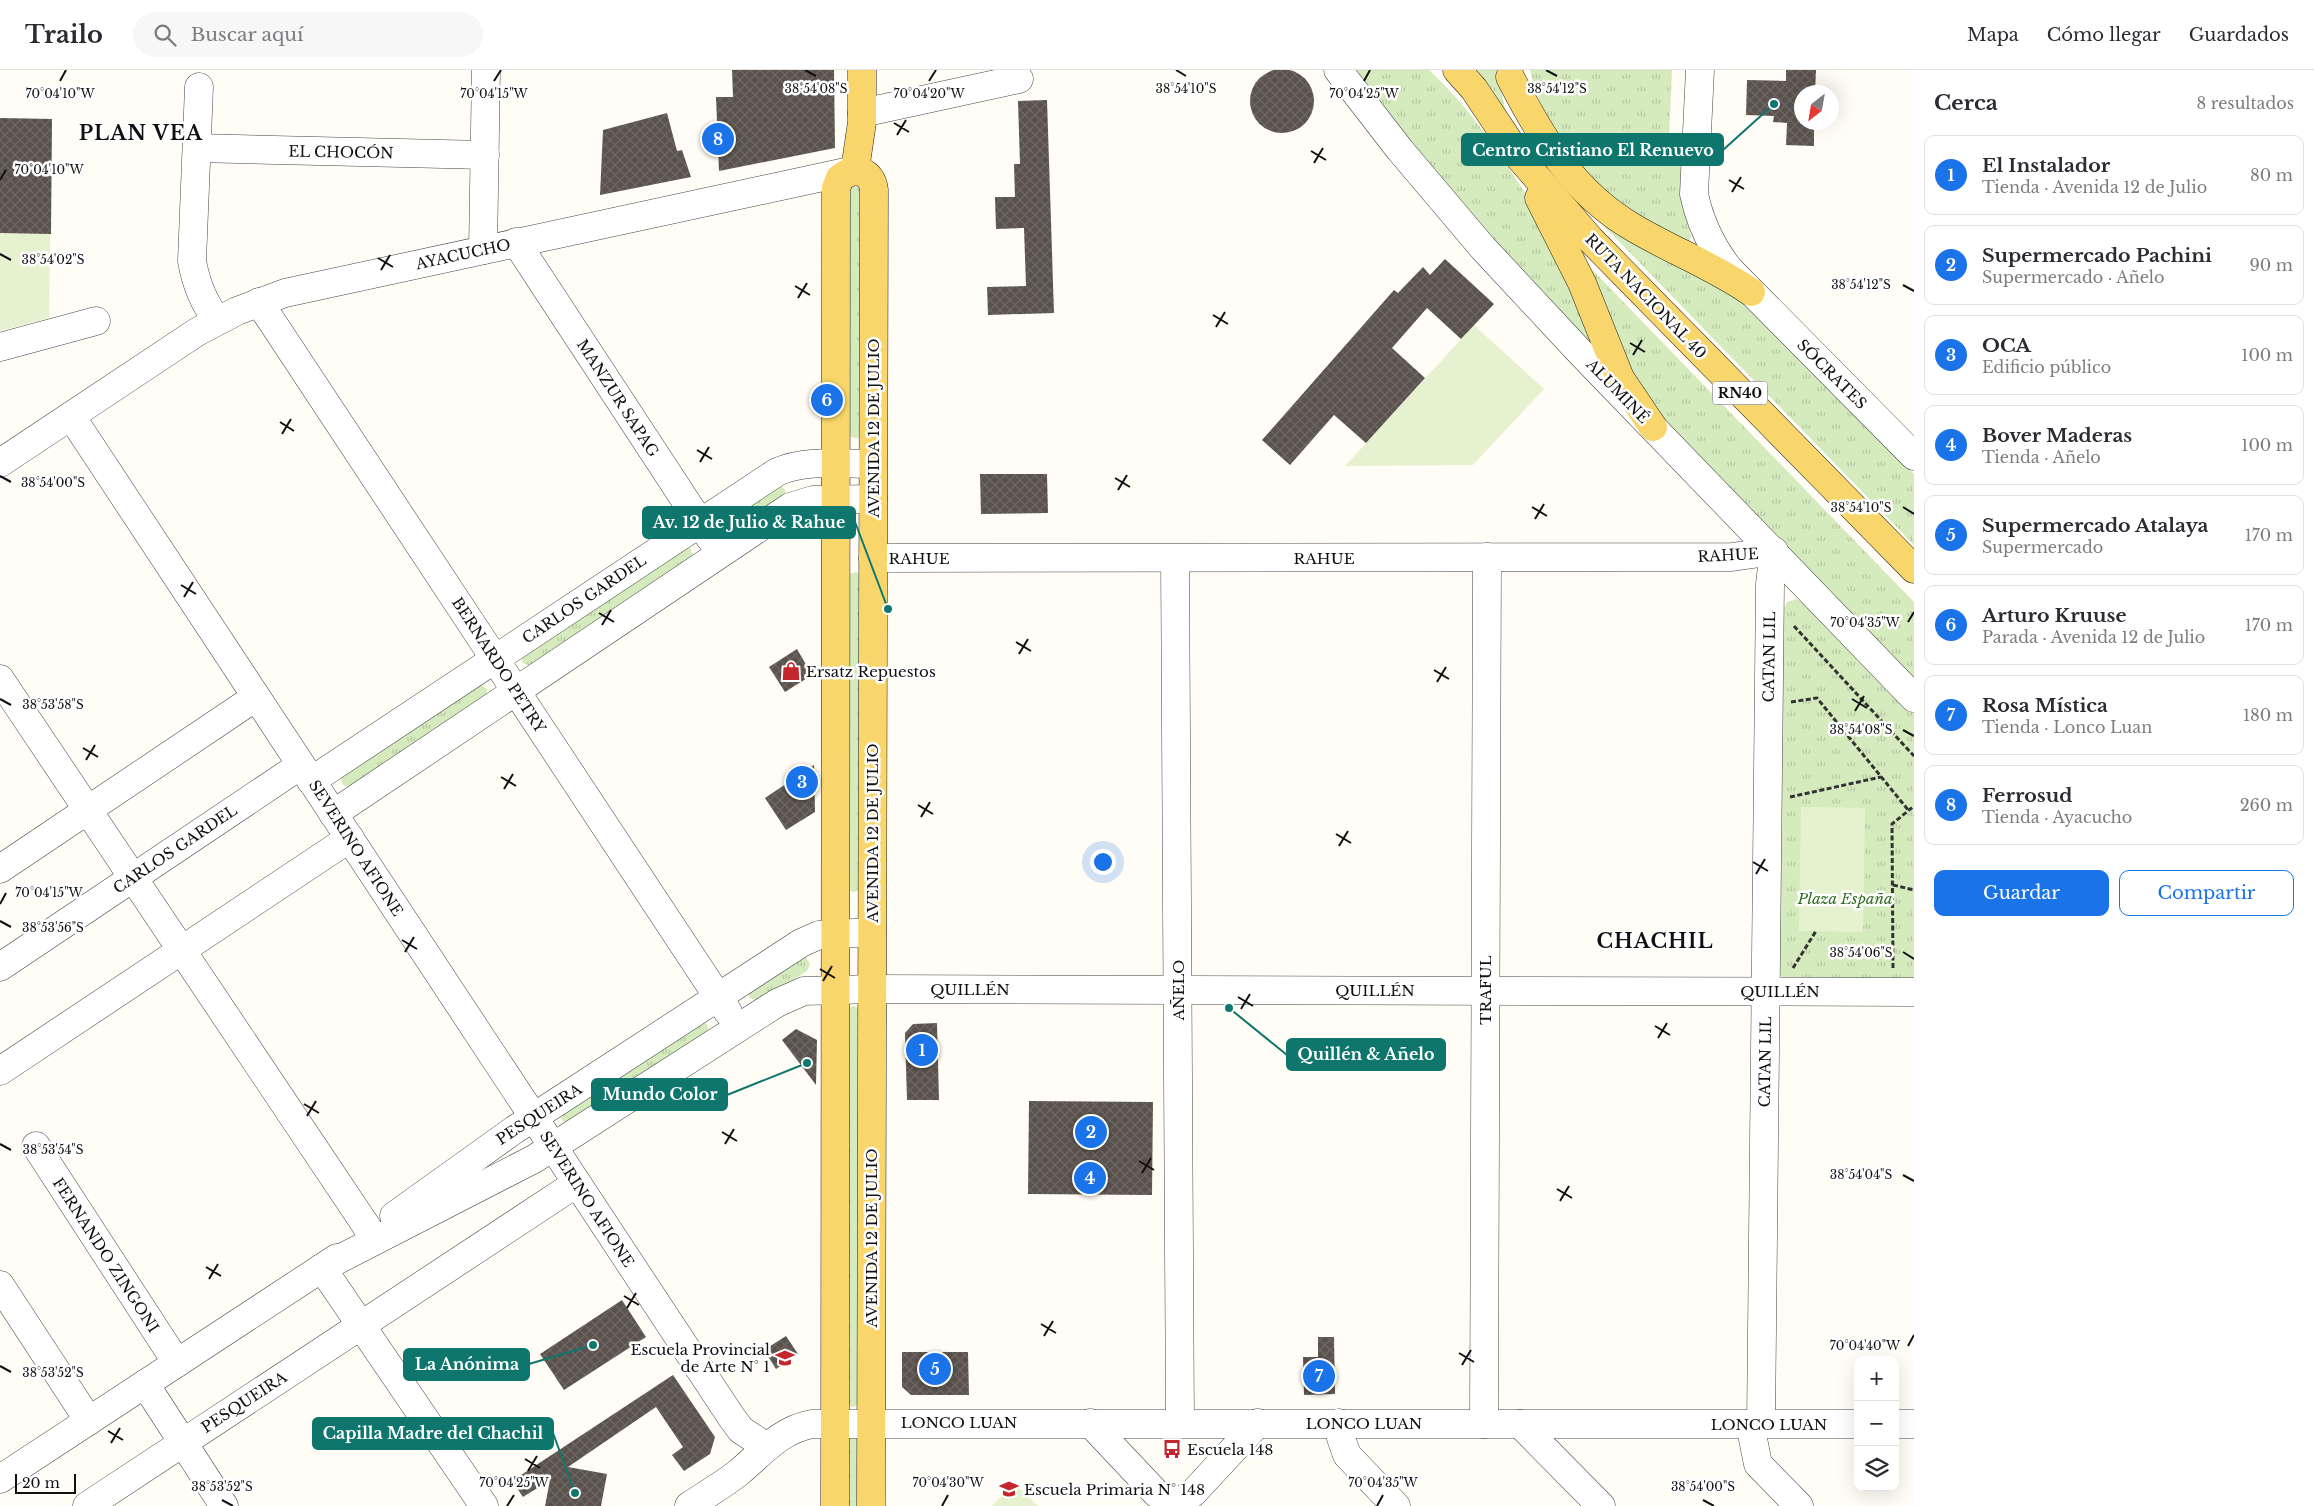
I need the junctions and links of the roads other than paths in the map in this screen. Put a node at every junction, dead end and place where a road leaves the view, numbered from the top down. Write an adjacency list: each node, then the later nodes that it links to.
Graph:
1 (486, 70): 12 (street)
2 (862, 70): 9 (main road)
3 (1338, 70): 23 (street, ALUMINÉ)
4 (1457, 70): 10 (main road, RUTA NACIONAL 40 / RN40)
5 (1700, 70): 17 (street, SÓCRATES)
6 (1510, 73): 14 (main road, RUTA NACIONAL 40 / RN40); 17 (main road)
7 (1019, 79): 9 (street)
8 (199, 87): 11 (street)
9 (862, 113): 13 (main road)
10 (1502, 131): 14 (main road, RUTA NACIONAL 40 / RN40); 23 (main road)
11 (197, 148): 12 (street, EL CHOCÓN); 19 (street)
12 (484, 155): 16 (street)
13 (855, 170): 15 (street, AYACUCHO); 26 (main road); 27 (main road, AVENIDA 12 DE JULIO)
14 (1569, 215): 36 (main road, RUTA NACIONAL 40 / RN40)
15 (516, 242): 16 (street, AYACUCHO); 30 (street, MANZUR SAPAG)
16 (483, 250): 18 (street, AYACUCHO)
17 (1751, 292): 24 (street, SÓCRATES)
18 (259, 302): 19 (street, AYACUCHO); 37 (street, BERNARDO PETRY)
19 (217, 320): 22 (street, AYACUCHO)
20 (96, 322): 21 (street)
21 (0, 346)
22 (71, 416): 25 (street, AYACUCHO); 40 (street, SEVERINO AFIONE)
23 (1653, 427): 31 (street, ALUMINÉ)
24 (1914, 456)
25 (0, 463)
26 (837, 464): 27 (street, CARLOS GARDEL); 28 (main road); 30 (street, CARLOS GARDEL)
27 (873, 464): 29 (main road, AVENIDA 12 DE JULIO)
28 (837, 499): 29 (street); 32 (street); 49 (main road)
29 (873, 499): 34 (main road, AVENIDA 12 DE JULIO)
30 (699, 522): 32 (street, MANZUR SAPAG); 37 (street, CARLOS GARDEL)
31 (1774, 551): 33 (street, RAHUE); 41 (street, ALUMINÉ); 56 (street, CATAN LIL)
32 (720, 554): 39 (street)
33 (1487, 557): 35 (street, RAHUE); 55 (street, TRAFUL)
34 (873, 558): 35 (street, RAHUE); 48 (main road, AVENIDA 12 DE JULIO)
35 (1175, 558): 54 (street, AÑELO)
36 (1914, 569)
37 (495, 659): 39 (street, BERNARDO PETRY); 42 (street, CARLOS GARDEL)
38 (0, 679): 43 (street)
39 (516, 691): 44 (street); 58 (street, BERNARDO PETRY)
40 (256, 697): 42 (street, SEVERINO AFIONE); 43 (street)
41 (1914, 698)
42 (306, 773): 44 (street, SEVERINO AFIONE); 47 (street, CARLOS GARDEL)
43 (88, 810): 46 (street); 47 (street)
44 (333, 814): 45 (street, SEVERINO AFIONE)
45 (350, 838): 50 (street); 61 (street, SEVERINO AFIONE)
46 (0, 869)
47 (133, 878): 50 (street); 51 (street, CARLOS GARDEL)
48 (872, 932): 49 (street, PESQUEIRA); 53 (main road, AVENIDA 12 DE JULIO)
49 (836, 934): 52 (main road); 58 (street, PESQUEIRA)
50 (182, 950): 60 (street); 65 (street)
51 (0, 967)
52 (836, 989): 53 (street, QUILLÉN); 59 (street, PESQUEIRA); 72 (main road)
53 (872, 989): 54 (street, QUILLÉN); 73 (main road, AVENIDA 12 DE JULIO)
54 (1178, 990): 55 (street, QUILLÉN); 75 (street, AÑELO)
55 (1485, 990): 56 (street, QUILLÉN); 78 (street, TRAFUL)
56 (1766, 991): 57 (street, QUILLÉN); 80 (street, CATAN LIL)
57 (1914, 992)
58 (719, 997): 59 (street, BERNARDO PETRY); 61 (street, PESQUEIRA)
59 (739, 1027): 63 (street, PESQUEIRA)
60 (0, 1071)
61 (534, 1118): 63 (street, SEVERINO AFIONE); 65 (street, PESQUEIRA)
62 (36, 1146): 69 (street, FERNANDO ZINGONI)
63 (553, 1147): 64 (street, SEVERINO AFIONE); 66 (street, PESQUEIRA)
64 (577, 1183): 68 (street, PESQUEIRA); 85 (street, SEVERINO AFIONE)
65 (371, 1233): 66 (street, PESQUEIRA)
66 (322, 1268): 68 (street); 69 (street, PESQUEIRA)
67 (0, 1285): 71 (street)
68 (361, 1326): 84 (street, PESQUEIRA); 90 (street)
69 (177, 1363): 70 (street, PESQUEIRA)
70 (144, 1384): 71 (street, PESQUEIRA); 84 (street)
71 (89, 1420): 86 (street, PESQUEIRA)
72 (835, 1422): 73 (street, LONCO LUAN); 85 (street, LONCO LUAN); 92 (main road)
73 (871, 1422): 74 (street, LONCO LUAN); 93 (main road, AVENIDA 12 DE JULIO)
74 (1090, 1423): 75 (street, LONCO LUAN); 87 (street)
75 (1180, 1423): 76 (street, LONCO LUAN)
76 (1258, 1423): 77 (street, LONCO LUAN); 87 (street)
77 (1340, 1423): 78 (street, LONCO LUAN); 94 (street)
78 (1484, 1424): 79 (street, LONCO LUAN)
79 (1520, 1424): 80 (street, LONCO LUAN); 95 (street)
80 (1756, 1424): 81 (street, LONCO LUAN); 96 (street, CATAN LIL)
81 (1854, 1424)
82 (1899, 1424): 83 (street)
83 (1914, 1424)
84 (183, 1443): 88 (street, PESQUEIRA); 89 (street)
85 (767, 1447): 91 (street, LONCO LUAN)
86 (0, 1479)
87 (1182, 1503)
88 (87, 1506)
89 (224, 1506)
90 (484, 1506)
91 (689, 1506)
92 (835, 1506)
93 (871, 1506)
94 (1396, 1506)
95 (1600, 1506)
96 (1798, 1506)

